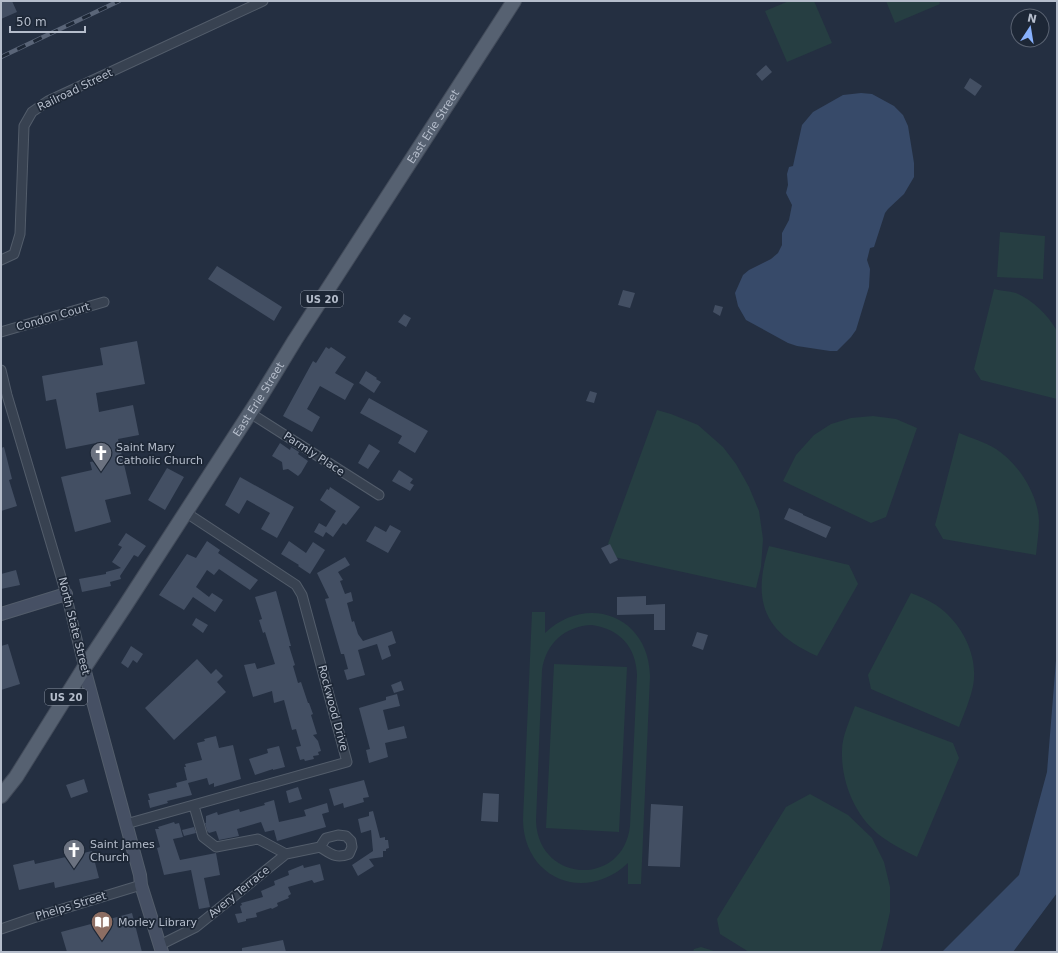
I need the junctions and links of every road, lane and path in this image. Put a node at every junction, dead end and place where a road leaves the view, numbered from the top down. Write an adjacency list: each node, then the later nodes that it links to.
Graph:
1 (263, 1): 3 (street, Railroad Street)
2 (514, 1): 8 (main road, East Erie Street / US 20)
3 (1, 260)
4 (104, 302): 5 (street, Condon Court)
5 (1, 332)
6 (1, 370): 7 (street, North State Street)
7 (4, 396): 11 (street, North State Street)
8 (250, 413): 9 (street, Parmly Place); 10 (main road, East Erie Street / US 20)
9 (379, 496)
10 (185, 512): 13 (main road, East Erie Street / US 20); 15 (street, Rockwood Drive)
11 (66, 594): 12 (main road); 13 (street, North State Street)
12 (1, 614)
13 (84, 668): 14 (main road, East Erie Street / US 20); 16 (main road, North State Street)
14 (1, 796)
15 (194, 806): 16 (street, Rockwood Drive); 18 (street)
16 (126, 824): 19 (main road, North State Street)
17 (320, 847): 18 (street, Avery Terrace)
18 (286, 854): 21 (street, Avery Terrace)
19 (141, 885): 20 (street, Phelps Street); 21 (main road, North State Street)
20 (1, 929)
21 (161, 949)

